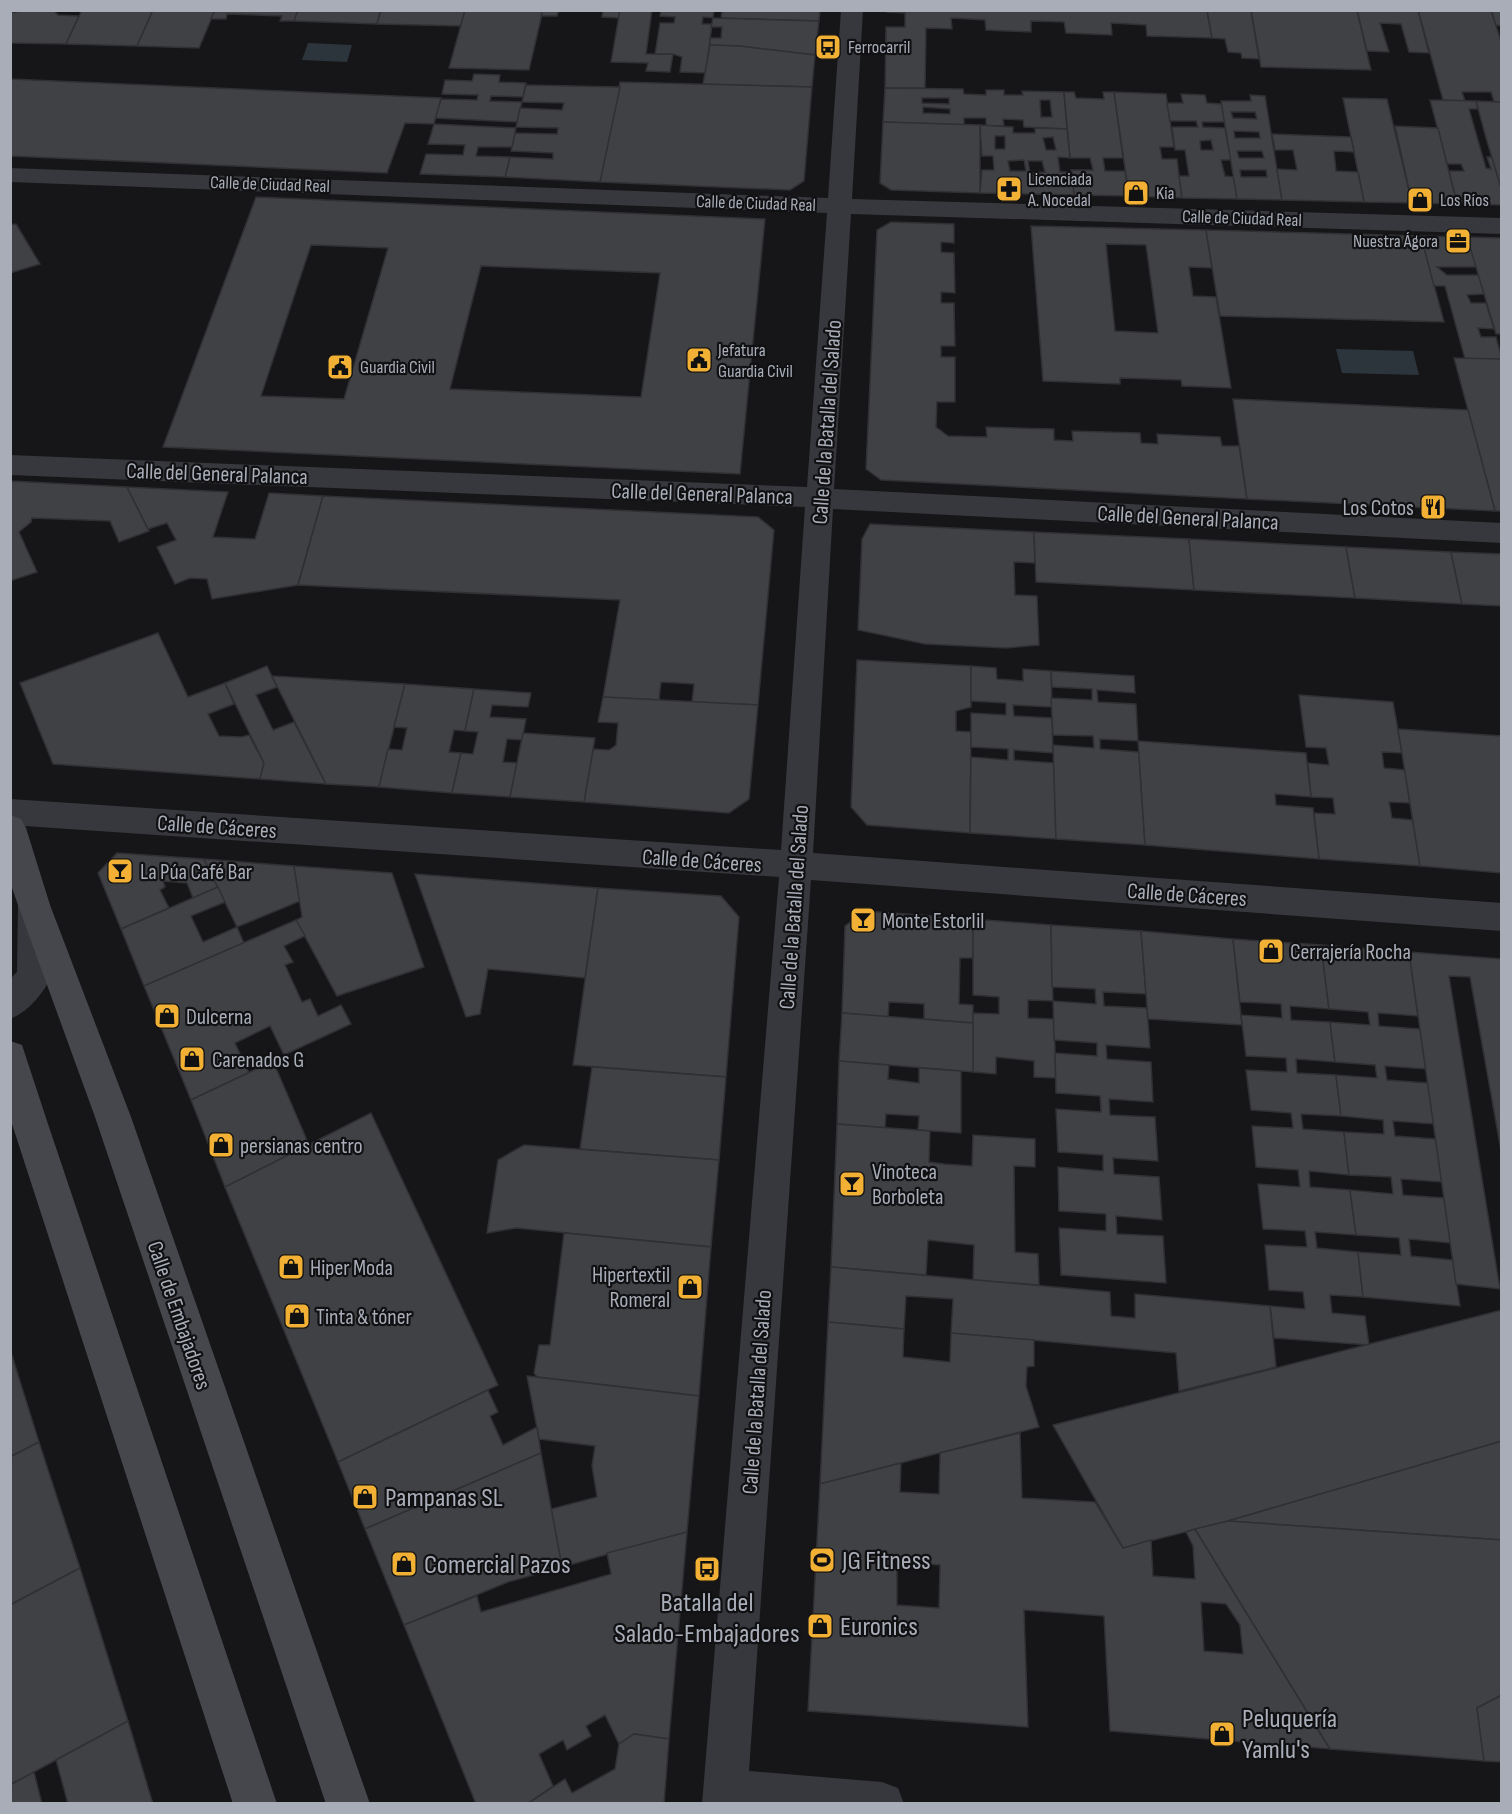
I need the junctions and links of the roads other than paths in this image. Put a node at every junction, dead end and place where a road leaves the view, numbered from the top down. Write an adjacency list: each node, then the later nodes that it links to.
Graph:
1 (852, 10): 3 (street, Calle de la Batalla del Salado)
2 (10, 175): 3 (street, Calle de Ciudad Real)
3 (839, 206): 4 (street, Calle de Ciudad Real); 6 (street, Calle de la Batalla del Salado)
4 (1502, 226)
5 (10, 465): 6 (street, Calle del General Palanca)
6 (821, 498): 7 (street, Calle del General Palanca); 10 (street, Calle de la Batalla del Salado)
7 (1502, 533)
8 (10, 812): 10 (street, Calle de Cáceres)
9 (10, 828): 11 (main road, Calle de Embajadores)
10 (796, 866): 12 (street, Calle de Cáceres); 15 (street, Calle de la Batalla del Salado)
11 (34, 905): 13 (street); 17 (main road, Calle de Embajadores)
12 (1502, 917)
13 (10, 1004)
14 (10, 1056): 16 (main road)
15 (724, 1797): 18 (street)
16 (255, 1803)
17 (348, 1803)
18 (882, 1803)

